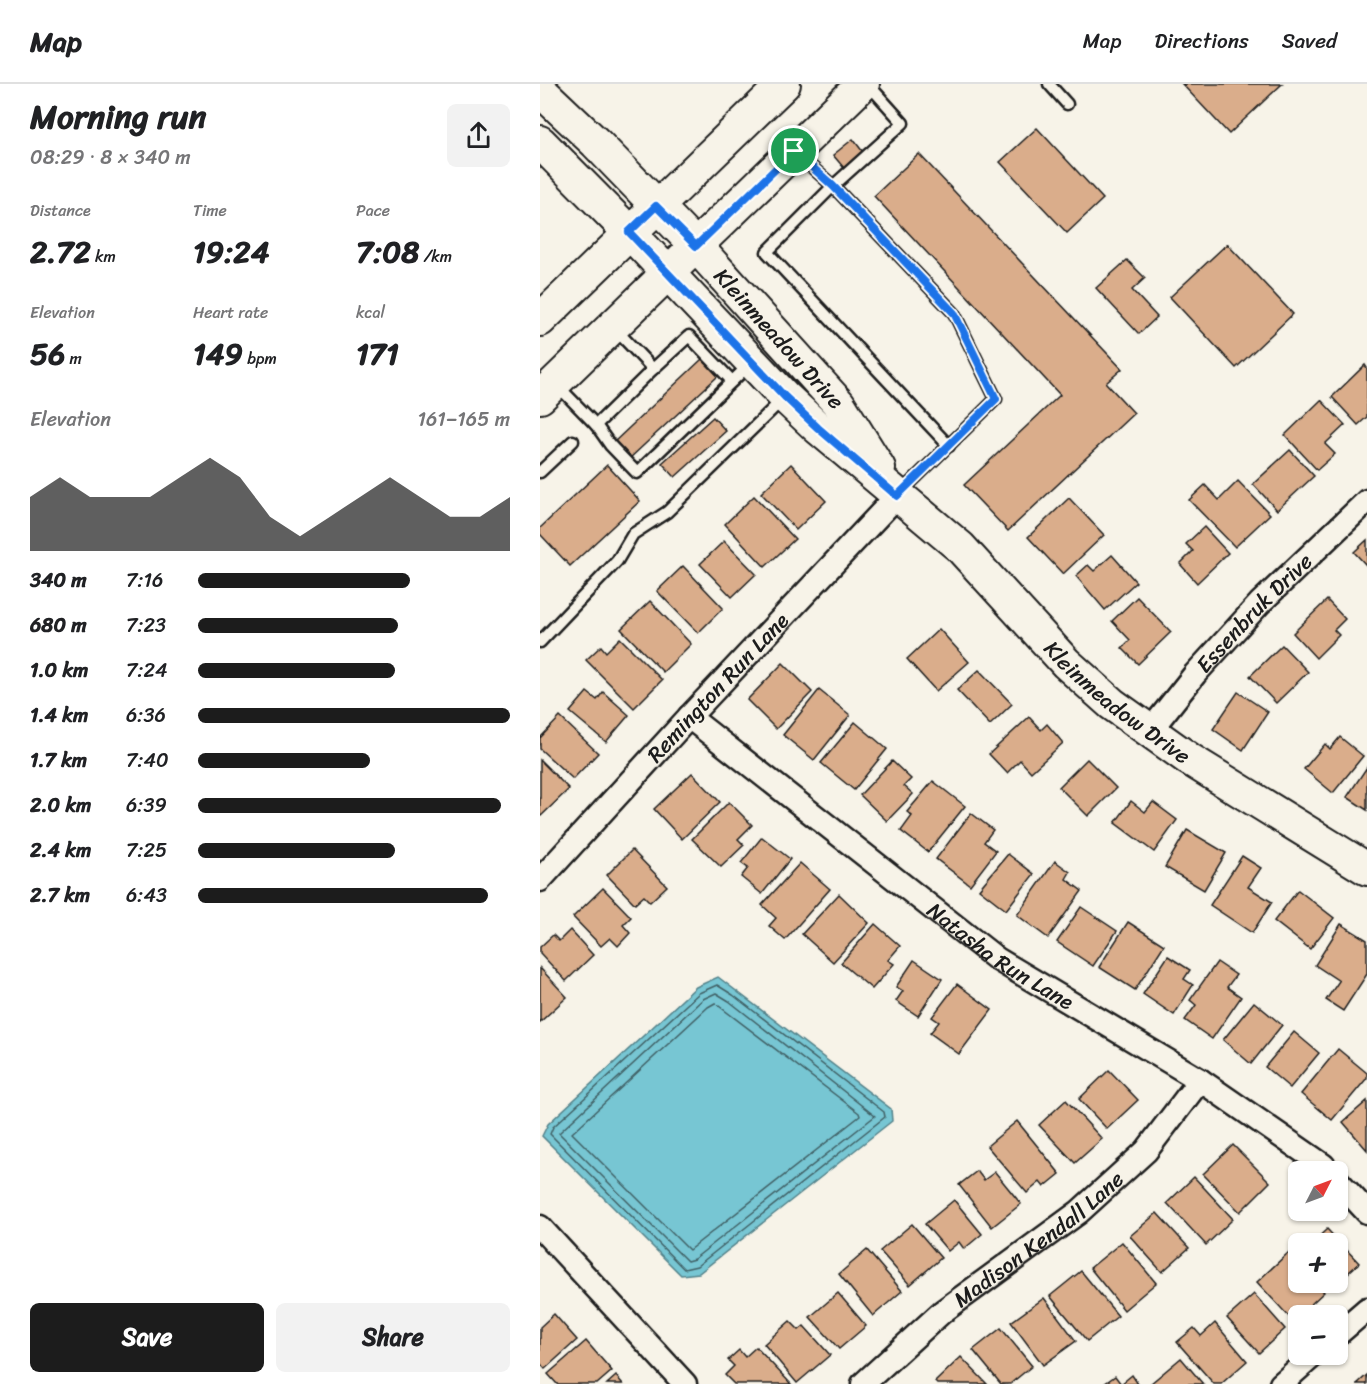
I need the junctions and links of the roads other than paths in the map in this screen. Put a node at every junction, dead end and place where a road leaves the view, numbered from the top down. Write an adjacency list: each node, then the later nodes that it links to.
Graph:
1 (784, 84): 10 (street)
2 (863, 84): 8 (street)
3 (868, 84): 9 (lane)
4 (1049, 84): 6 (lane)
5 (540, 90): 10 (street, Kleinmeadow Drive)
6 (1067, 104)
7 (540, 142): 11 (street, Kleinmeadow Drive)
8 (794, 151): 9 (lane); 12 (street)
9 (833, 186): 22 (lane); 22 (lane)
10 (656, 206): 11 (street); 12 (street, Kleinmeadow Drive)
11 (629, 232): 13 (street, Kleinmeadow Drive); 14 (street)
12 (696, 246): 13 (street); 24 (street, Kleinmeadow Drive)
13 (667, 272): 15 (street); 17 (street, Kleinmeadow Drive)
14 (540, 321)
15 (612, 326): 16 (lane); 18 (street)
16 (653, 369): 17 (lane); 20 (lane)
17 (743, 371): 19 (street, Kleinmeadow Drive); 20 (lane)
18 (547, 390): 20 (lane)
19 (785, 397): 24 (street, Kleinmeadow Drive); 26 (lane)
20 (596, 425)
21 (573, 441): 23 (lane)
22 (949, 446): 24 (lane)
23 (540, 472)
24 (897, 496): 27 (street, Remington Run Lane); 28 (street, Kleinmeadow Drive)
25 (1367, 501): 28 (street, Essenbruk Drive)
26 (540, 642)
27 (689, 717): 30 (street, Remington Run Lane); 31 (street, Natasha Run Lane)
28 (1149, 732): 29 (street, Kleinmeadow Drive)
29 (1367, 869)
30 (540, 880)
31 (1200, 1080): 32 (street, Natasha Run Lane); 40 (street, Madison Kendall Lane)
32 (1317, 1161)
33 (1348, 1192): 34 (street)
34 (1367, 1212)
35 (545, 1243): 39 (street)
36 (1367, 1309): 37 (street)
37 (1348, 1325)
38 (1303, 1365): 41 (street)
39 (685, 1384)
40 (862, 1384)
41 (1281, 1384)

